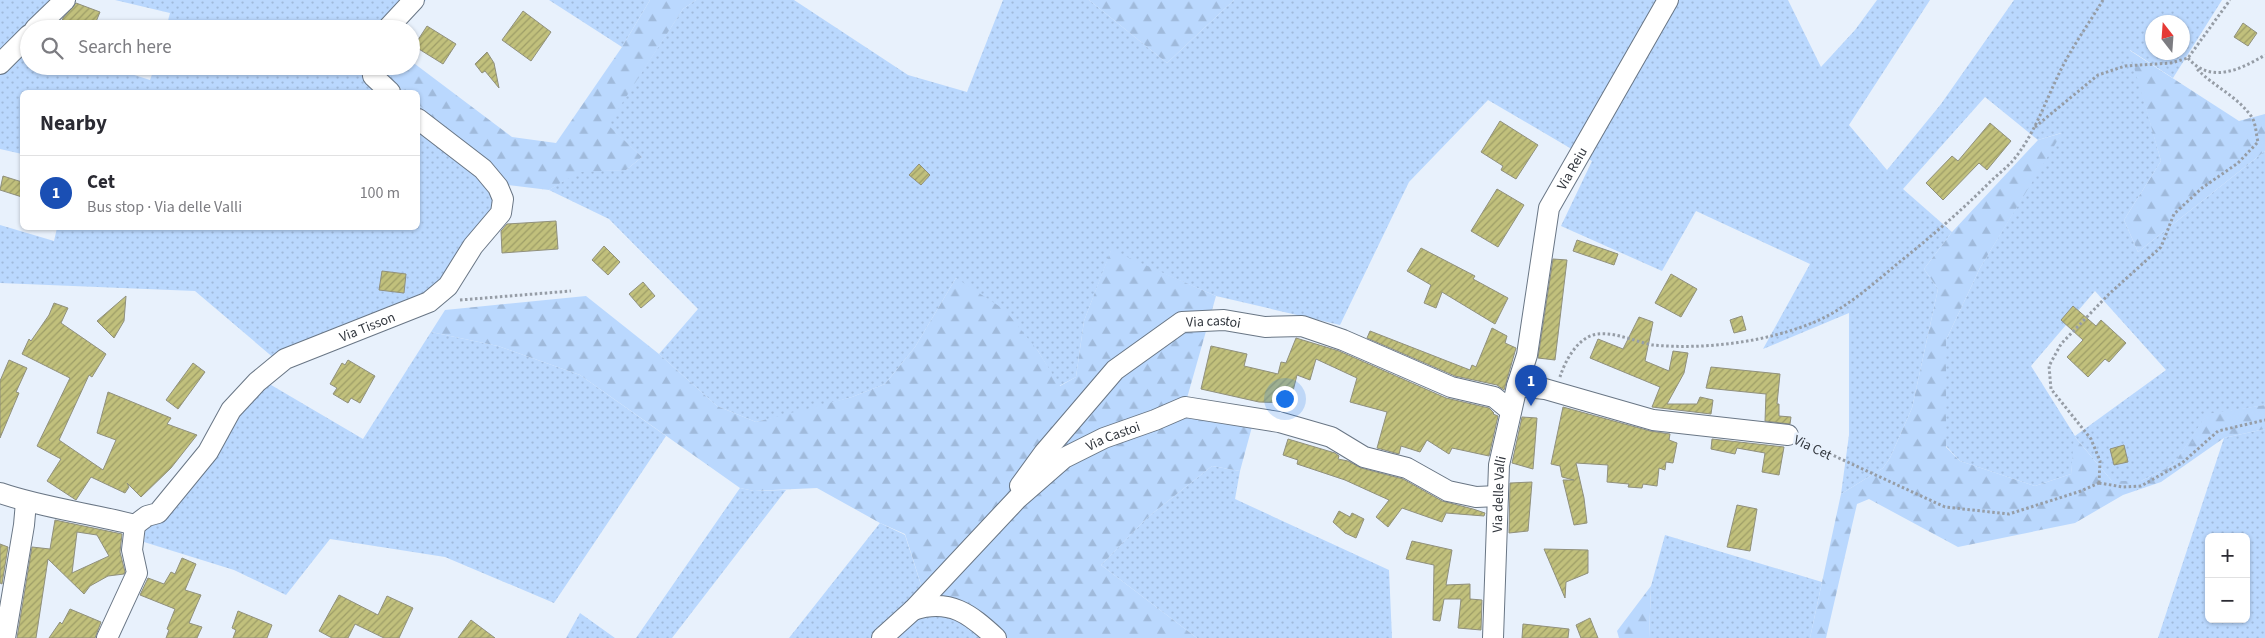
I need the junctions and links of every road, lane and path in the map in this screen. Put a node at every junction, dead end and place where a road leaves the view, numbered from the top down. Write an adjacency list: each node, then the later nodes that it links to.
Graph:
1 (65, 0): 6 (street)
2 (414, 0): 7 (street)
3 (1668, 0): 21 (street, Via Reiu)
4 (2103, 0): 18 (path)
5 (2230, 0): 9 (path)
6 (44, 20)
7 (395, 20)
8 (20, 44): 13 (street)
9 (2190, 55)
10 (2265, 55): 14 (path)
11 (2181, 60): 18 (path)
12 (2190, 60): 14 (path)
13 (0, 64)
14 (2197, 69): 27 (path)
15 (373, 75): 16 (street)
16 (388, 90)
17 (420, 120): 31 (street, Via Tisson)
18 (2033, 129): 23 (path)
19 (571, 291): 20 (path)
20 (458, 300)
21 (1527, 355): 22 (street, Via delle Valli)
22 (1517, 386): 23 (street, Via Cet); 24 (street, Via delle Valli)
23 (1556, 392): 26 (street, Via Cet)
24 (1511, 411): 29 (street, Via delle Valli); 32 (street, Via castoi)
25 (2265, 420): 27 (path)
26 (1788, 435): 27 (path, Via Cet)
27 (2099, 483)
28 (0, 493): 30 (street)
29 (1498, 496): 32 (street, Via Castoi); 38 (street, Via delle Valli)
30 (26, 502): 31 (street); 34 (street)
31 (135, 525): 35 (street)
32 (989, 530): 33 (street, Via Castoi)
33 (913, 610): 36 (street, Via Castoi); 37 (street)
34 (5, 638)
35 (107, 638)
36 (882, 638)
37 (996, 638)
38 (1493, 638)

